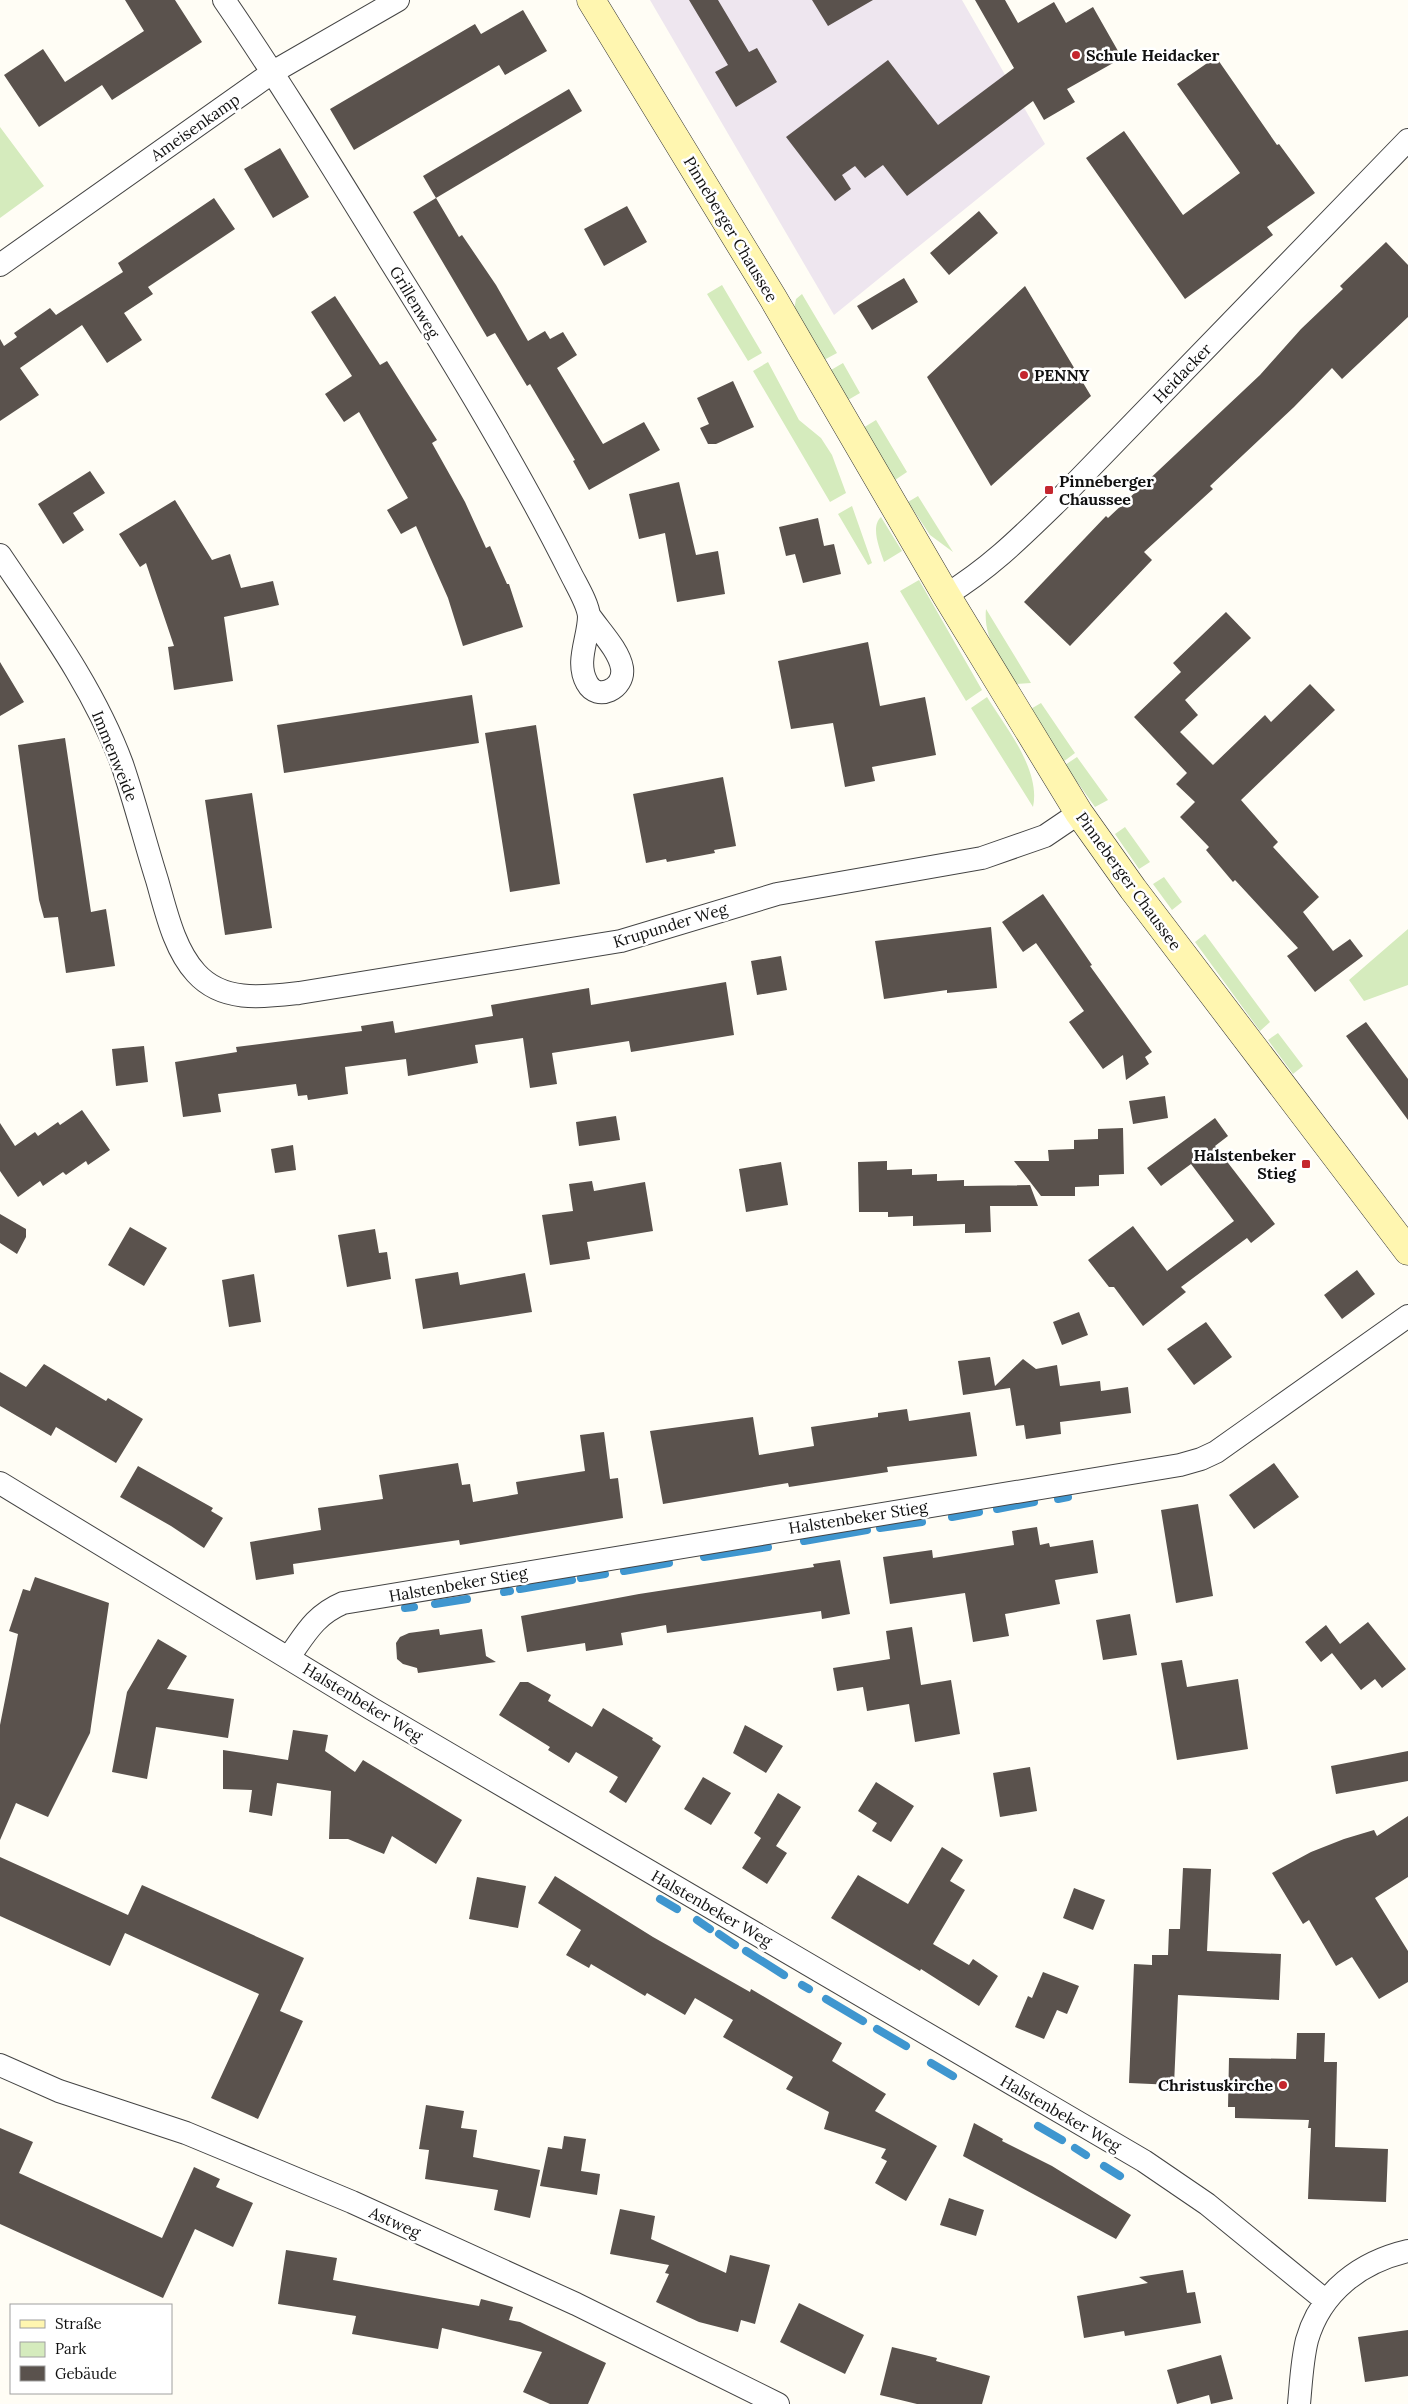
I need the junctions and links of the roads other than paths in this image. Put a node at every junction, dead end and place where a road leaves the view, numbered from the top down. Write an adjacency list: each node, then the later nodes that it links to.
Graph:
1 (224, 0): 4 (street, Grillenweg)
2 (398, 0): 4 (street, Ameisenkamp)
3 (591, 0): 8 (main road, Pinneberger Chaussee)
4 (273, 72): 6 (street, Ameisenkamp); 9 (street, Grillenweg)
5 (1408, 140): 8 (street, Heidacker)
6 (0, 265)
7 (0, 556): 11 (street, Immenweide)
8 (946, 595): 10 (main road, Pinneberger Chaussee)
9 (589, 614)
10 (1079, 813): 11 (street, Krupunder Weg); 12 (main road, Pinneberger Chaussee)
11 (196, 973)
12 (1408, 1251)
13 (1408, 1316): 15 (street, Halstenbeker Stieg)
14 (0, 1483): 15 (street, Halstenbeker Weg)
15 (289, 1657): 18 (street, Halstenbeker Weg)
16 (0, 2065): 19 (street, Astweg)
17 (1408, 2251): 18 (street)
18 (1326, 2301): 20 (street)
19 (778, 2404)
20 (1299, 2404)

